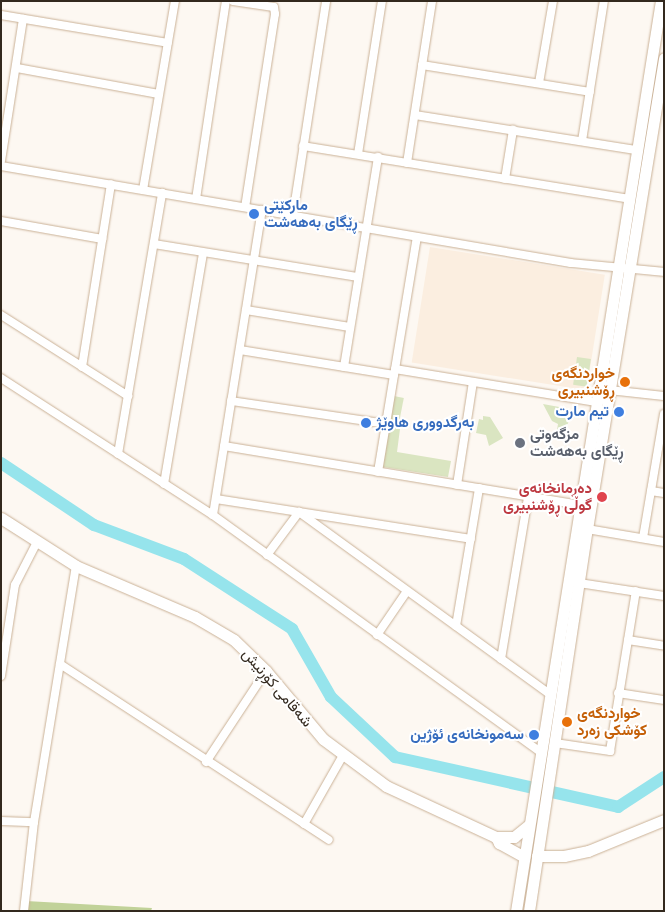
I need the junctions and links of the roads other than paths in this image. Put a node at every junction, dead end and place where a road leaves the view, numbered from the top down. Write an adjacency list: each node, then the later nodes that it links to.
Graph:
1 (175, 1): 13 (street)
2 (226, 1): 34 (street)
3 (233, 1): 10 (street)
4 (326, 1): 23 (street)
5 (382, 1): 25 (street)
6 (432, 1): 15 (street)
7 (553, 1): 17 (street)
8 (604, 1): 18 (street)
9 (661, 1): 24 (main road)
10 (255, 2): 36 (street)
11 (1, 15): 12 (street)
12 (24, 19): 13 (street); 16 (street)
13 (168, 43): 19 (street)
14 (664, 58): 47 (main road)
15 (422, 65): 17 (street); 20 (street)
16 (16, 68): 19 (street); 27 (street)
17 (539, 83): 18 (street)
18 (590, 92): 22 (street)
19 (160, 94): 32 (street)
20 (415, 115): 21 (street); 28 (street)
21 (513, 130): 22 (street); 30 (street)
22 (582, 141): 24 (street)
23 (303, 146): 25 (street); 38 (street)
24 (637, 150): 35 (main road)
25 (358, 154): 26 (street)
26 (378, 157): 28 (street); 40 (street)
27 (1, 161)
28 (408, 163): 30 (street)
29 (1, 166): 31 (street)
30 (505, 178): 35 (street)
31 (111, 184): 32 (street); 42 (street)
32 (143, 190): 33 (street)
33 (162, 193): 34 (street); 43 (street)
34 (196, 199): 36 (street)
35 (629, 199): 46 (main road)
36 (245, 207): 37 (street)
37 (262, 210): 38 (street); 45 (street)
38 (293, 215): 40 (street)
39 (1, 221): 42 (street)
40 (366, 228): 41 (street); 49 (street)
41 (417, 237): 46 (street); 56 (street)
42 (102, 239): 54 (street)
43 (154, 244): 44 (street); 60 (street)
44 (203, 252): 45 (street); 70 (street)
45 (254, 260): 49 (street); 50 (street)
46 (617, 268): 47 (street); 63 (main road)
47 (630, 269): 48 (street); 59 (main road)
48 (664, 272)
49 (358, 277): 52 (street)
50 (246, 310): 52 (street); 53 (street)
51 (1, 315): 54 (street)
52 (350, 326): 55 (street)
53 (240, 350): 55 (street); 62 (street)
54 (82, 367): 60 (street)
55 (344, 367): 56 (street)
56 (394, 372): 58 (street); 65 (street)
57 (1, 378): 68 (street)
58 (473, 382): 63 (street); 71 (street)
59 (609, 390): 61 (street); 81 (main road)
60 (128, 396): 68 (street)
61 (664, 396)
62 (232, 401): 65 (street); 67 (street)
63 (596, 402): 77 (main road)
64 (664, 414): 66 (street)
65 (386, 424): 69 (street)
66 (661, 442): 73 (street)
67 (224, 446): 69 (street); 76 (street)
68 (118, 454): 70 (street)
69 (378, 472): 71 (street)
70 (164, 484): 79 (street)
71 (457, 485): 72 (street)
72 (479, 488): 75 (street); 83 (street)
73 (651, 491): 74 (street); 82 (street)
74 (664, 493)
75 (528, 497): 77 (street); 97 (street)
76 (216, 499): 78 (street); 79 (street)
77 (580, 505): 102 (main road)
78 (299, 512): 83 (street); 86 (street); 89 (street)
79 (213, 516): 86 (street)
80 (1, 518): 84 (main road, شەقامی کۆڕنیش)
81 (587, 529): 82 (street); 88 (main road)
82 (643, 538): 85 (street)
83 (471, 539): 92 (street)
84 (37, 542): 87 (main road, شەقامی کۆڕنیش); 96 (street)
85 (664, 542)
86 (267, 555): 93 (street)
87 (76, 566): 98 (street); 99 (main road, شەقامی کۆڕنیش)
88 (579, 583): 90 (street); 104 (main road)
89 (407, 591): 92 (street); 93 (street)
90 (636, 591): 91 (street); 94 (street)
91 (664, 596)
92 (456, 626): 97 (street)
93 (377, 635): 105 (street)
94 (628, 640): 95 (street); 101 (street)
95 (664, 646)
96 (3, 652): 100 (street)
97 (501, 659): 102 (street)
98 (60, 664): 108 (street); 111 (street)
99 (266, 671): 106 (main road, شەقامی کۆڕنیش); 108 (street)
100 (1, 676)
101 (618, 693): 103 (street); 104 (street)
102 (550, 694): 105 (main road)
103 (664, 700)
104 (554, 743): 107 (main road)
105 (540, 752): 107 (main road); 113 (main road)
106 (342, 757): 112 (street); 114 (main road, شەقامی کۆڕنیش)
107 (552, 760): 116 (main road)
108 (206, 762): 112 (street)
109 (664, 820): 116 (main road)
110 (1, 821): 111 (street)
111 (34, 822): 118 (street)
112 (304, 824): 115 (street)
113 (529, 825): 114 (main road); 117 (main road)
114 (496, 837): 117 (main road, شەقامی کۆڕنیش)
115 (329, 840)
116 (537, 856): 120 (main road)
117 (524, 857): 119 (main road)
118 (24, 911)
119 (516, 911)
120 (529, 911)

